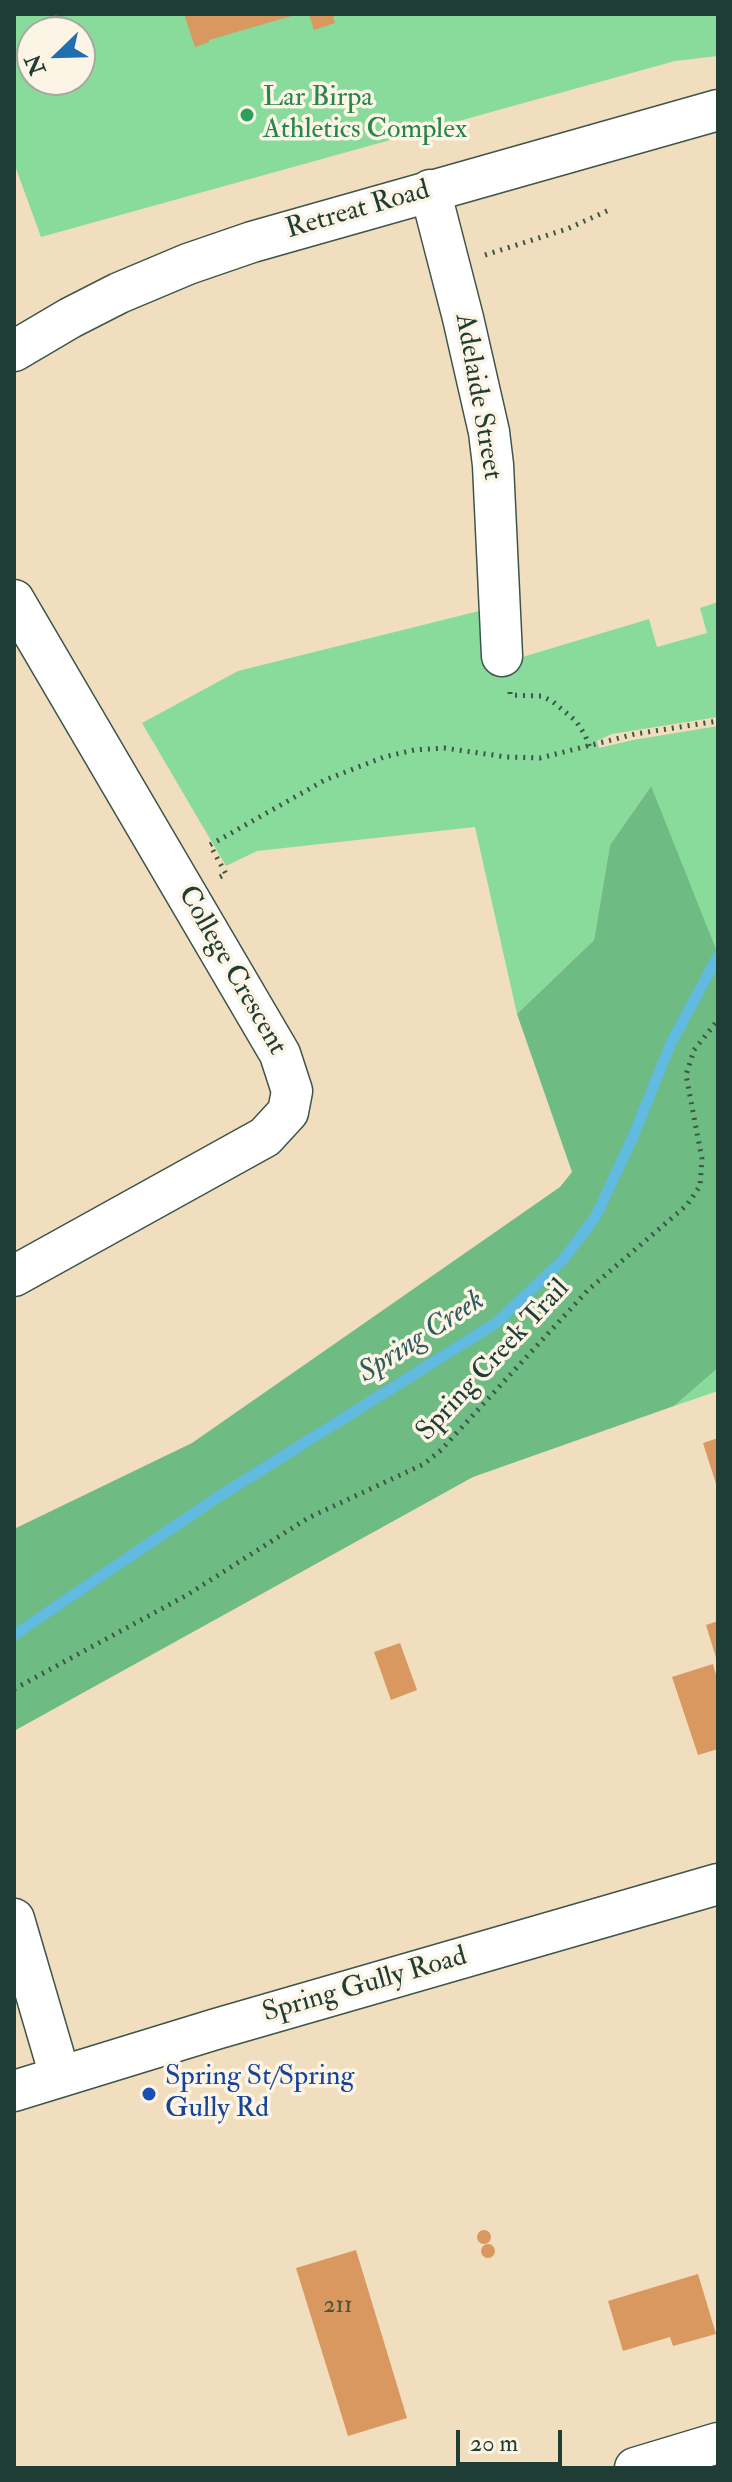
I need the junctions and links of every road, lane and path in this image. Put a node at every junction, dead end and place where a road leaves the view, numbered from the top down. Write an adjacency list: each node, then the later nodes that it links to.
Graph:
1 (718, 110): 2 (street, Retreat Road)
2 (430, 190): 5 (street, Retreat Road); 7 (street, Adelaide Street)
3 (609, 210): 4 (path)
4 (477, 258)
5 (14, 351)
6 (14, 600): 10 (street, College Crescent)
7 (502, 656): 9 (path)
8 (718, 721): 9 (path)
9 (590, 748): 10 (path)
10 (187, 895): 12 (street, College Crescent)
11 (718, 1020): 13 (path, Spring Creek Trail)
12 (14, 1276)
13 (14, 1689)
14 (718, 1884): 16 (street, Spring Gully Road)
15 (14, 1919): 16 (street)
16 (60, 2076): 17 (street, Spring Gully Road)
17 (14, 2091)
18 (718, 2443): 19 (street)
19 (635, 2468)

